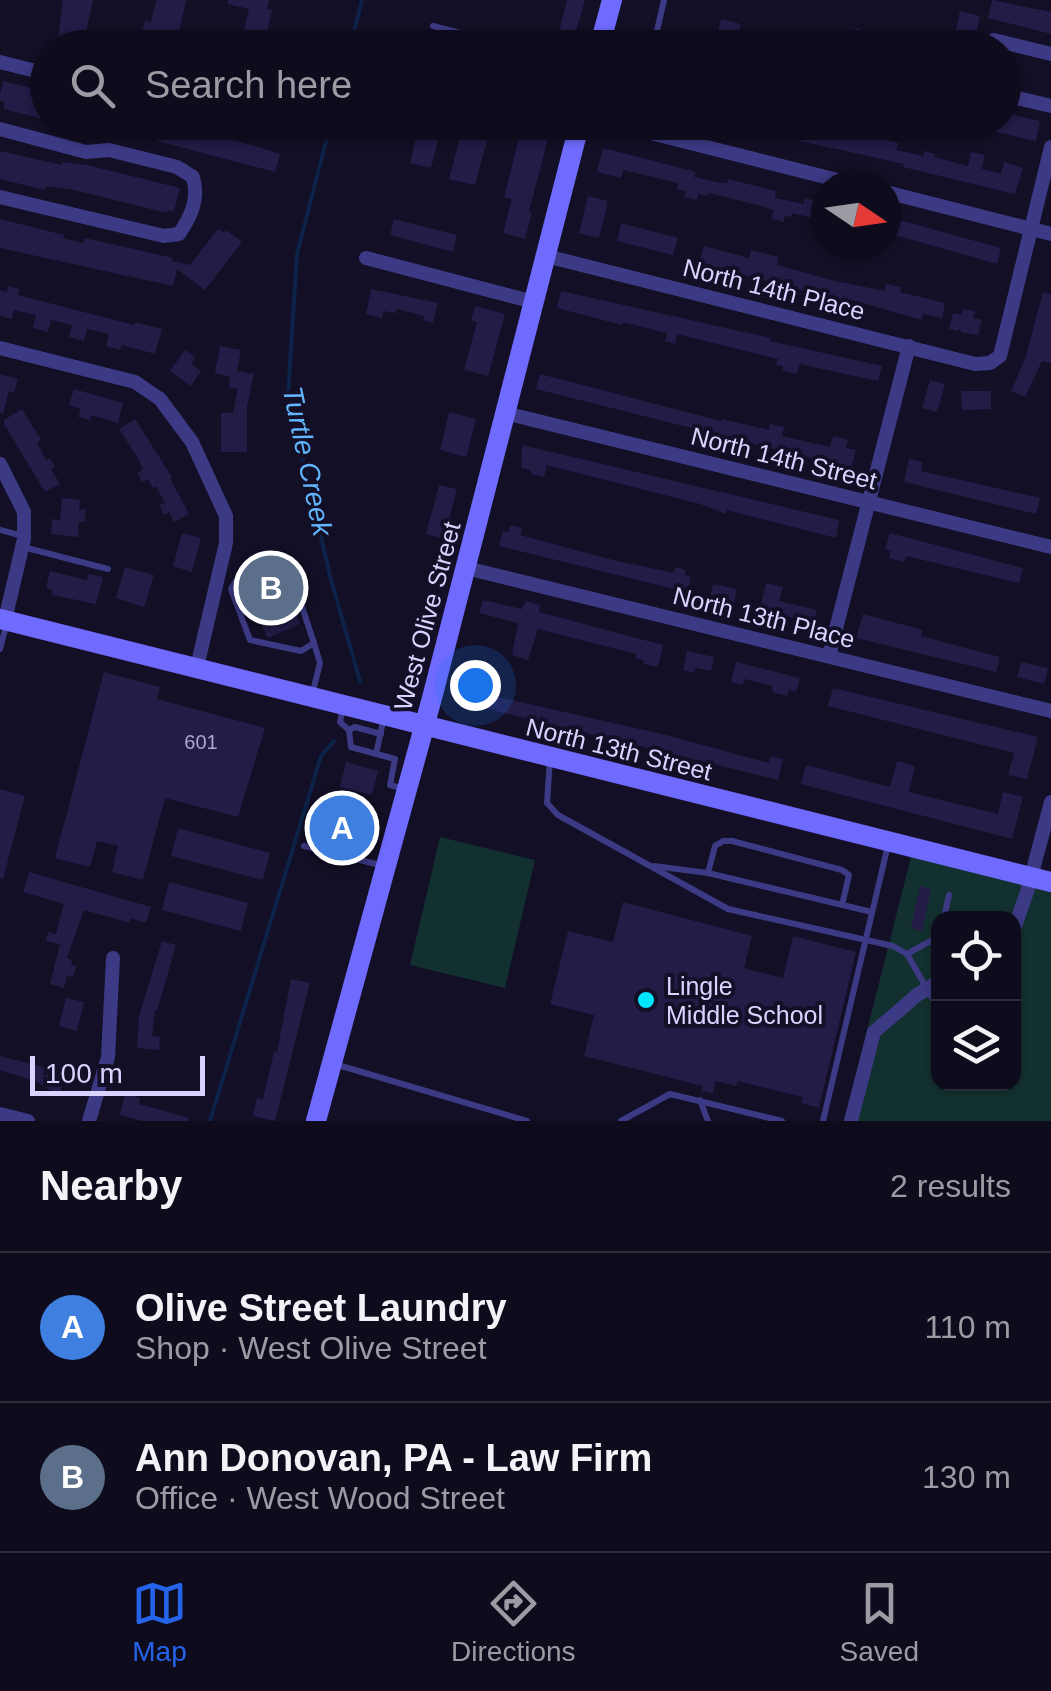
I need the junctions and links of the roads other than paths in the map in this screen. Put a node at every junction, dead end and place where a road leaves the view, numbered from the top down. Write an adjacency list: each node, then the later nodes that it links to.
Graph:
1 (612, 0): 5 (main road)
2 (664, 0): 6 (lane)
3 (433, 26): 4 (lane)
4 (448, 30)
5 (603, 30)
6 (657, 30)
7 (1021, 47): 8 (street)
8 (1051, 54)
9 (0, 62): 10 (street)
10 (30, 70)
11 (1021, 98): 12 (street)
12 (1051, 106)
13 (0, 129): 14 (street)
14 (30, 137)
15 (41, 140): 20 (street)
16 (575, 140): 24 (main road, West Olive Street)
17 (679, 140): 19 (street)
18 (1051, 146): 22 (street)
19 (811, 174)
20 (0, 196)
21 (901, 196): 22 (street)
22 (1031, 229): 23 (street); 27 (street, North 14th Place)
23 (1051, 234)
24 (546, 256): 26 (main road, West Olive Street); 27 (street, North 14th Place)
25 (366, 258): 26 (street)
26 (534, 302): 29 (main road, West Olive Street)
27 (909, 346): 31 (street)
28 (0, 348): 37 (street)
29 (506, 413): 31 (street, North 14th Street); 35 (main road, West Olive Street)
30 (0, 464): 33 (street)
31 (869, 502): 34 (street, North 14th Street); 41 (street)
32 (0, 530): 33 (lane)
33 (23, 541): 36 (lane); 38 (street)
34 (1051, 547)
35 (466, 568): 41 (street, North 13th Place); 47 (main road, West Olive Street)
36 (108, 569)
37 (224, 587): 39 (lane); 39 (lane); 42 (street)
38 (4, 620): 40 (lane); 42 (main road, North 13th Street)
39 (314, 643): 43 (lane)
40 (0, 649)
41 (829, 656): 45 (street, North 13th Place)
42 (197, 666): 43 (main road, North 13th Street)
43 (312, 697): 44 (main road, North 13th Street)
44 (343, 706): 46 (main road, North 13th Street); 48 (lane)
45 (1051, 711)
46 (383, 725): 47 (main road, North 13th Street); 48 (lane); 49 (lane)
47 (424, 726): 50 (main road, North 13th Street); 51 (main road, West Olive Street)
48 (349, 730): 49 (lane)
49 (376, 754): 51 (lane)
50 (550, 758): 53 (main road, North 13th Street); 55 (lane)
51 (406, 790): 56 (main road, West Olive Street)
52 (1051, 802): 58 (street)
53 (888, 843): 58 (main road, North 13th Street); 62 (lane)
54 (304, 846): 56 (lane)
55 (649, 865): 57 (lane); 64 (lane)
56 (386, 866): 70 (main road, West Olive Street)
57 (708, 873): 60 (lane); 60 (lane)
58 (1041, 879): 63 (street)
59 (949, 895): 61 (lane)
60 (842, 905): 62 (lane)
61 (946, 911)
62 (872, 912): 64 (lane)
63 (1021, 916)
64 (866, 938): 66 (lane); 80 (lane)
65 (931, 941): 66 (lane)
66 (908, 954): 68 (lane)
67 (113, 958): 74 (street)
68 (931, 981)
69 (931, 987): 81 (street)
70 (332, 1063): 75 (main road, West Olive Street); 76 (lane)
71 (700, 1099): 77 (lane); 78 (lane); 79 (lane)
72 (0, 1114): 73 (street)
73 (28, 1121)
74 (88, 1121)
75 (316, 1121)
76 (527, 1121)
77 (621, 1121)
78 (708, 1121)
79 (782, 1121)
80 (823, 1121)
81 (850, 1121)

